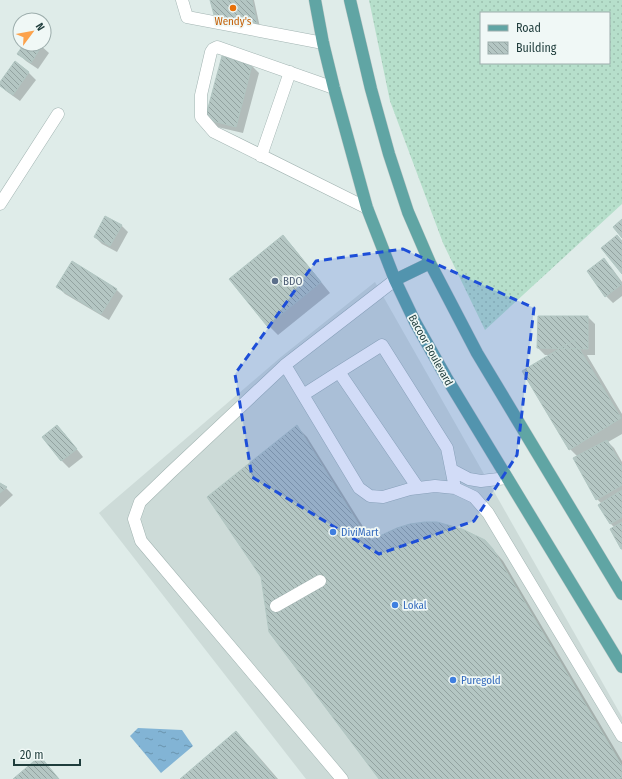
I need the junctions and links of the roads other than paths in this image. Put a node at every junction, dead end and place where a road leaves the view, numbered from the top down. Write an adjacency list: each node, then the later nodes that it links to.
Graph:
1 (182, 0): 4 (street)
2 (315, 0): 4 (main road, Bacoor Boulevard)
3 (350, 0): 11 (main road)
4 (323, 43): 6 (main road, Bacoor Boulevard)
5 (290, 72): 6 (street); 8 (street); 8 (street)
6 (334, 88): 10 (main road, Bacoor Boulevard)
7 (58, 114): 9 (street)
8 (261, 156): 10 (street)
9 (0, 204)
10 (367, 208): 12 (main road, Bacoor Boulevard)
11 (430, 263): 12 (main road); 21 (main road)
12 (395, 280): 13 (street); 17 (main road, Bacoor Boulevard)
13 (285, 365): 15 (street); 25 (street)
14 (339, 372): 15 (street); 16 (street); 18 (street)
15 (303, 395): 18 (street)
16 (452, 470): 17 (street); 19 (street)
17 (507, 478): 23 (main road, Bacoor Boulevard)
18 (418, 488): 19 (street)
19 (455, 488): 24 (street)
20 (320, 581): 22 (street)
21 (622, 594)
22 (276, 606)
23 (622, 667)
24 (622, 736)
25 (342, 779)

